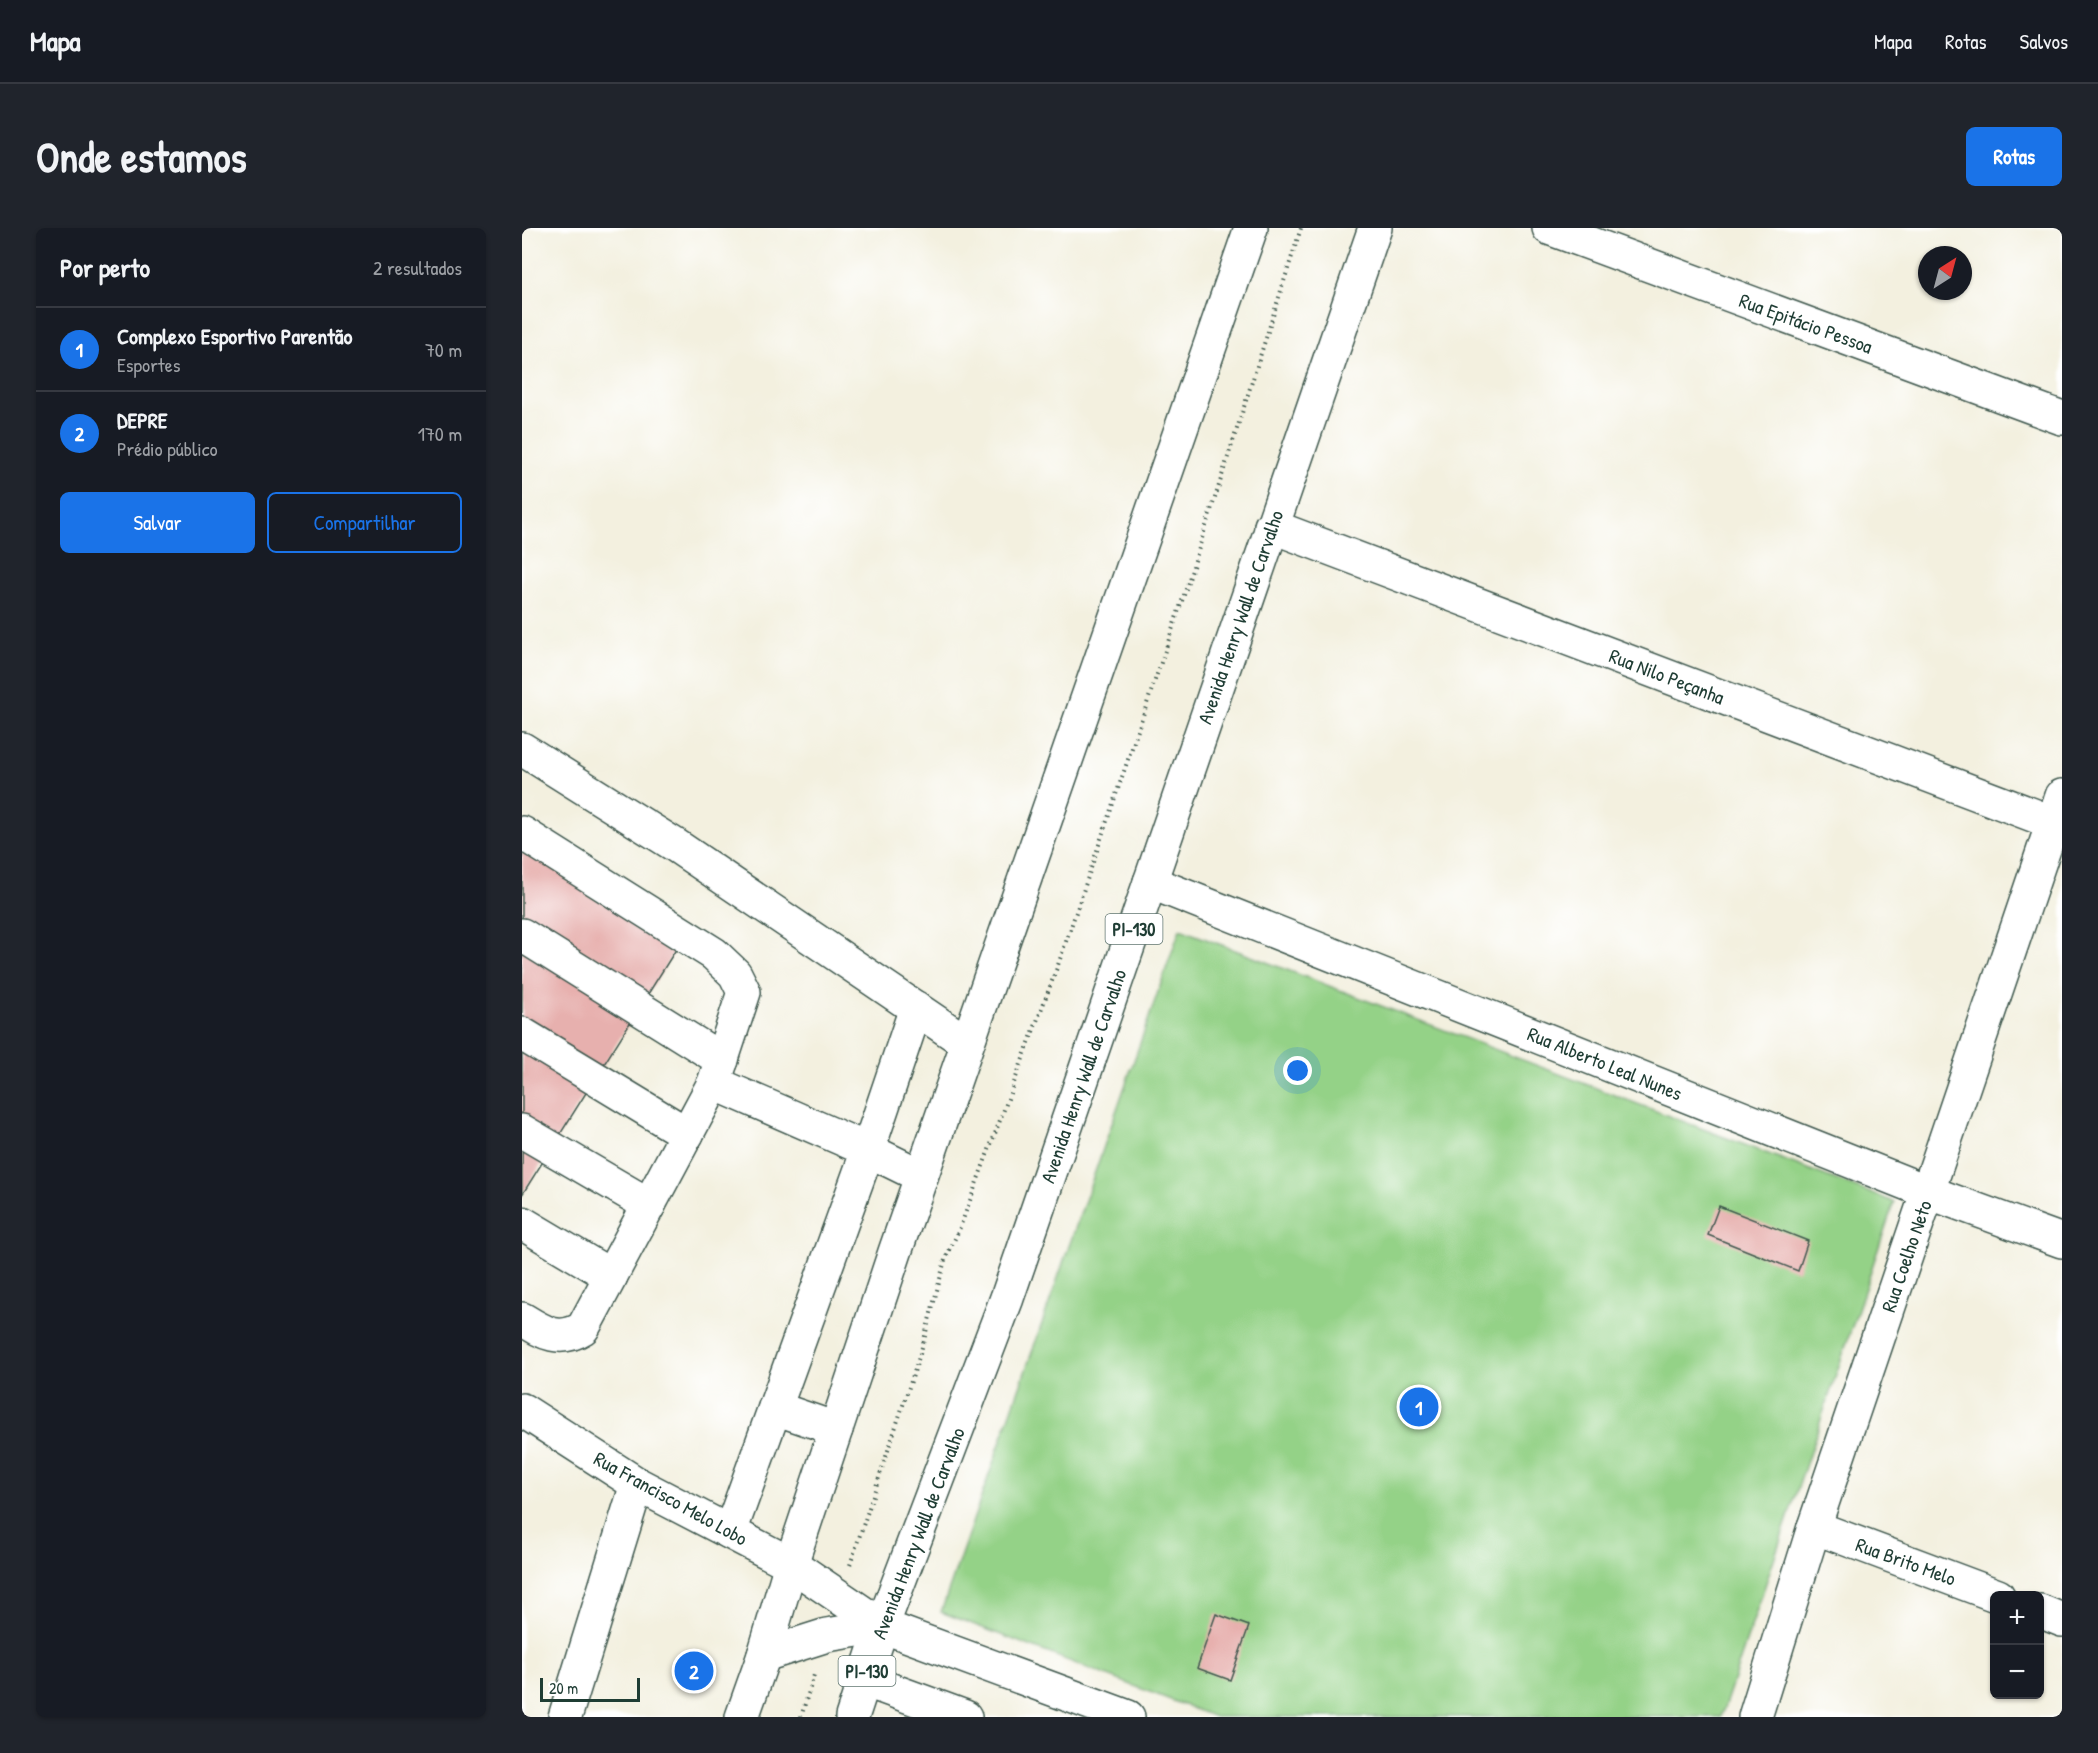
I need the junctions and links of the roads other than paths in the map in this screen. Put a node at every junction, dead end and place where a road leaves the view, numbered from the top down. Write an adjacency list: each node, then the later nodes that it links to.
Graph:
1 (1251, 228): 13 (street)
2 (1375, 228): 5 (street, Avenida Henry Wall de Carvalho / PI-130)
3 (1549, 228): 4 (street, Rua Epitácio Pessoa)
4 (2062, 418)
5 (1271, 526): 7 (street, Rua Nilo Peçanha); 9 (street, Avenida Henry Wall de Carvalho / PI-130)
6 (522, 749): 11 (street)
7 (2059, 815): 19 (street, Rua Coelho Neto)
8 (522, 833): 14 (street)
9 (1150, 882): 19 (street, Rua Alberto Leal Nunes); 35 (street, Avenida Henry Wall de Carvalho / PI-130)
10 (522, 935): 14 (street)
11 (916, 1008): 13 (street); 17 (street)
12 (522, 1034): 16 (street)
13 (967, 1043): 18 (street)
14 (718, 1072): 16 (street); 17 (street)
15 (522, 1131): 20 (street)
16 (687, 1134): 20 (street)
17 (868, 1150): 18 (street); 25 (street)
18 (921, 1176): 27 (street)
19 (1928, 1192): 22 (street, Rua Alberto Leal Nunes); 29 (street, Rua Coelho Neto)
20 (649, 1205): 23 (street)
21 (522, 1223): 23 (street)
22 (2062, 1241)
23 (611, 1276): 24 (street)
24 (522, 1319)
25 (775, 1408): 27 (street); 30 (street)
26 (522, 1410): 28 (street, Rua Francisco Melo Lobo)
27 (836, 1429): 31 (street)
28 (637, 1484): 30 (street, Rua Francisco Melo Lobo); 38 (street)
29 (1814, 1527): 32 (street, Rua Brito Melo); 43 (street, Rua Coelho Neto)
30 (730, 1532): 31 (street, Rua Francisco Melo Lobo)
31 (791, 1564): 35 (street, Rua Francisco Melo Lobo); 36 (street)
32 (1990, 1593)
33 (2044, 1613): 34 (street)
34 (2062, 1620)
35 (882, 1626): 36 (street); 37 (street, Avenida Henry Wall de Carvalho / PI-130); 42 (street)
36 (764, 1655): 39 (street)
37 (864, 1680): 40 (street, Avenida Henry Wall de Carvalho / PI-130); 41 (street)
38 (565, 1717)
39 (742, 1717)
40 (852, 1717)
41 (965, 1717)
42 (1128, 1717)
43 (1755, 1717)

